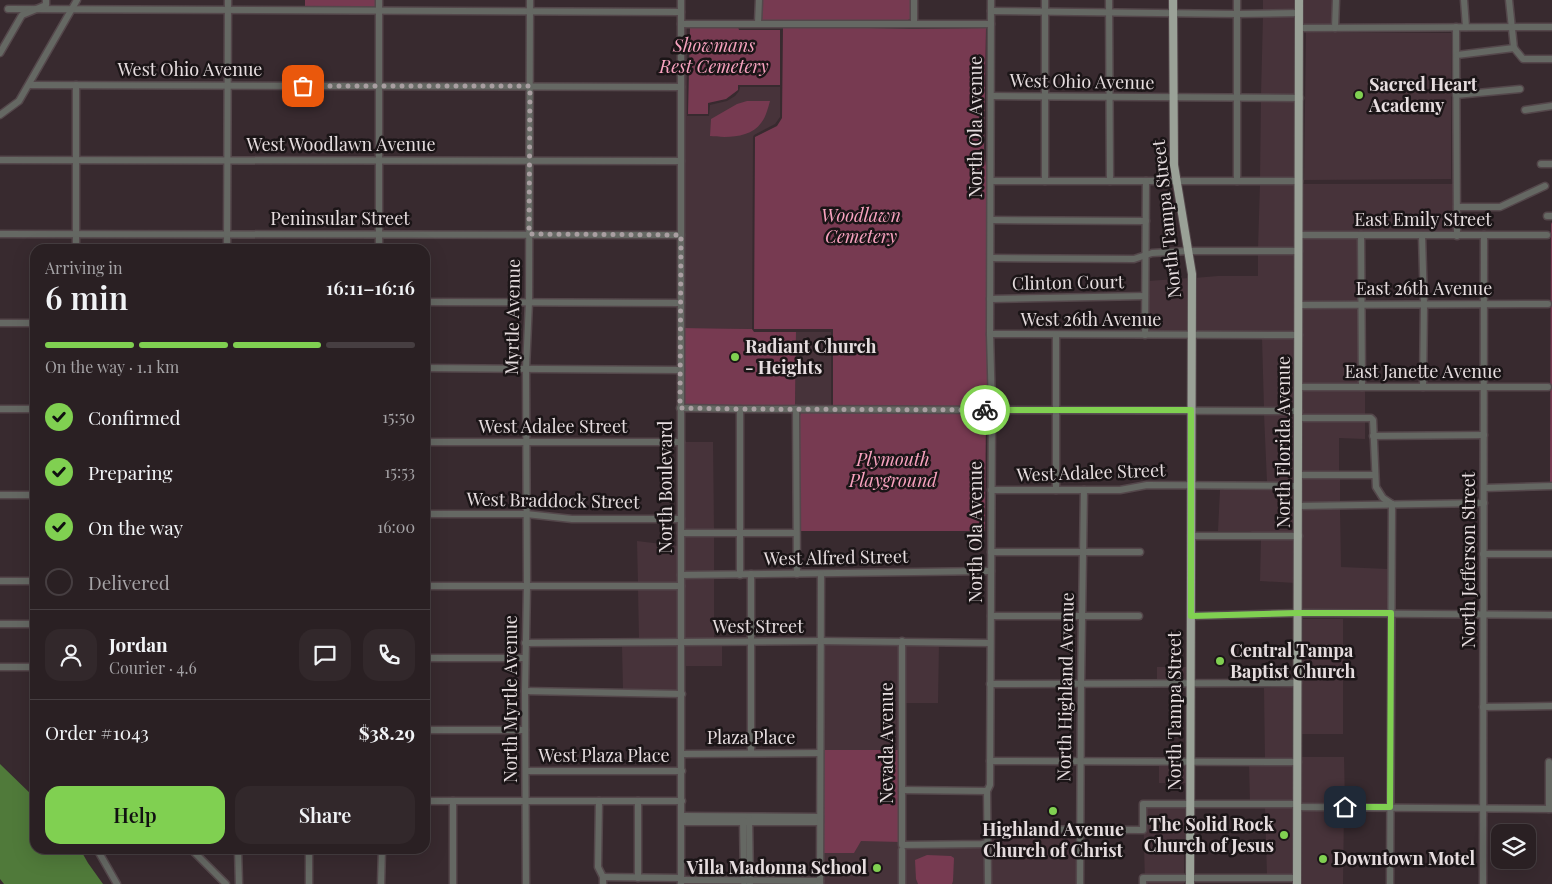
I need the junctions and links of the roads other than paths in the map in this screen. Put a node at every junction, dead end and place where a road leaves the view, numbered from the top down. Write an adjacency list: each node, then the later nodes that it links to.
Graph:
1 (46, 0): 20 (street)
2 (77, 0): 21 (street)
3 (228, 0): 22 (street)
4 (379, 0): 23 (street)
5 (530, 0): 26 (street, Myrtle Avenue)
6 (681, 0): 27 (street, North Boulevard)
7 (759, 0): 32 (street)
8 (914, 0): 34 (street)
9 (991, 0): 24 (street, North Ola Avenue)
10 (1045, 0): 25 (street)
11 (1109, 0): 28 (street)
12 (1173, 0): 29 (main road, North Tampa Street)
13 (1237, 0): 31 (street)
14 (1299, 0): 30 (main road, North Florida Avenue)
15 (1336, 0): 41 (street)
16 (1456, 0): 18 (street)
17 (1509, 0): 36 (street)
18 (1464, 3): 39 (street)
19 (8, 9): 20 (street)
20 (36, 9): 21 (street); 43 (street)
21 (72, 9): 22 (street); 46 (street)
22 (228, 10): 23 (street); 48 (street)
23 (379, 10): 26 (street); 49 (street)
24 (991, 11): 25 (street); 35 (street, North Ola Avenue)
25 (1045, 11): 28 (street); 55 (street)
26 (530, 12): 27 (street); 50 (street, Myrtle Avenue)
27 (681, 12): 33 (street, North Boulevard)
28 (1108, 12): 29 (street); 56 (street)
29 (1173, 13): 31 (street); 57 (main road, North Tampa Street)
30 (1299, 13): 31 (street); 40 (main road, North Florida Avenue)
31 (1237, 14): 58 (street)
32 (758, 23): 33 (street); 34 (street)
33 (682, 24): 51 (street, North Boulevard)
34 (914, 24): 35 (street)
35 (991, 24): 54 (street, North Ola Avenue)
36 (1513, 26): 37 (street); 39 (street); 42 (street)
37 (1552, 26)
38 (1456, 27): 39 (street); 41 (street); 44 (street)
39 (1466, 27)
40 (1300, 28): 41 (street); 59 (main road, North Florida Avenue)
41 (1335, 28)
42 (1514, 48): 44 (street); 45 (street)
43 (0, 53)
44 (1457, 55): 53 (street)
45 (1552, 59)
46 (28, 84): 47 (street, West Ohio Avenue); 62 (street)
47 (76, 85): 48 (street, West Ohio Avenue); 64 (street)
48 (228, 86): 49 (street, West Ohio Avenue); 65 (street)
49 (379, 86): 50 (street, West Ohio Avenue); 66 (street)
50 (530, 86): 51 (street, West Ohio Avenue); 67 (street, Myrtle Avenue)
51 (681, 86): 68 (street, North Boulevard)
52 (1520, 89): 53 (street)
53 (1456, 95): 79 (street)
54 (991, 96): 55 (street, West Ohio Avenue); 71 (street, North Ola Avenue)
55 (1045, 96): 56 (street, West Ohio Avenue); 72 (street)
56 (1109, 97): 57 (street, West Ohio Avenue); 73 (street)
57 (1173, 98): 58 (street, West Ohio Avenue); 75 (main road, North Tampa Street)
58 (1237, 98): 59 (street, West Ohio Avenue); 76 (street)
59 (1300, 98): 77 (main road, North Florida Avenue)
60 (1552, 106): 61 (street)
61 (1525, 110)
62 (0, 115)
63 (0, 160): 64 (street, West Woodlawn Avenue)
64 (76, 160): 65 (street, West Woodlawn Avenue); 83 (street)
65 (227, 160): 66 (street, West Woodlawn Avenue); 84 (street)
66 (379, 160): 67 (street, West Woodlawn Avenue); 85 (street)
67 (529, 160): 68 (street, West Woodlawn Avenue); 86 (street, Myrtle Avenue)
68 (681, 161): 87 (street, North Boulevard)
69 (1541, 164): 70 (street)
70 (1552, 164)
71 (991, 181): 72 (street); 80 (street, North Ola Avenue)
72 (1045, 181): 73 (street)
73 (1110, 181): 74 (street)
74 (1146, 181): 75 (street); 81 (street)
75 (1177, 181): 76 (street); 97 (main road, North Tampa Street)
76 (1238, 181): 77 (street)
77 (1300, 181): 88 (main road, North Florida Avenue)
78 (1545, 186): 79 (street)
79 (1457, 207): 93 (street)
80 (991, 220): 81 (street); 100 (street, North Ola Avenue)
81 (1146, 220): 99 (street)
82 (0, 234): 83 (street, Peninsular Street)
83 (76, 234): 84 (street, Peninsular Street); 94 (street)
84 (227, 234): 85 (street, Peninsular Street); 95 (street)
85 (379, 234): 86 (street, Peninsular Street); 96 (street)
86 (529, 234): 87 (street, Peninsular Street); 104 (street, Myrtle Avenue)
87 (681, 235): 105 (street, North Boulevard)
88 (1299, 235): 89 (street, East Emily Street); 98 (main road, North Florida Avenue)
89 (1362, 235): 92 (street, East Emily Street); 106 (street)
90 (1484, 235): 91 (street, East Emily Street); 93 (street, East Emily Street); 108 (street, North Jefferson Street)
91 (1547, 235)
92 (1422, 236): 93 (street, East Emily Street); 107 (street)
93 (1457, 236)
94 (76, 244)
95 (227, 244)
96 (378, 244)
97 (1188, 251): 98 (street); 99 (street); 116 (main road, North Tampa Street)
98 (1299, 251): 110 (main road, North Florida Avenue)
99 (1146, 255): 100 (street); 101 (street)
100 (991, 258): 102 (street, North Ola Avenue)
101 (1146, 296): 102 (street, Clinton Court); 115 (street)
102 (990, 299): 113 (street, North Ola Avenue)
103 (430, 302): 104 (street)
104 (529, 302): 105 (street); 119 (street, Myrtle Avenue)
105 (681, 303): 120 (street, North Boulevard)
106 (1362, 304): 107 (street, East 26th Avenue); 110 (street, East 26th Avenue); 122 (street)
107 (1424, 304): 108 (street, East 26th Avenue); 123 (street)
108 (1484, 304): 109 (street, East 26th Avenue); 124 (street, North Jefferson Street)
109 (1548, 304)
110 (1299, 305): 117 (main road, North Florida Avenue)
111 (0, 323): 112 (street)
112 (30, 323)
113 (990, 334): 114 (street, West 26th Avenue); 131 (street, North Ola Avenue)
114 (1056, 334): 115 (street, West 26th Avenue); 132 (street)
115 (1145, 335): 116 (street, West 26th Avenue)
116 (1191, 335): 117 (street); 133 (main road, North Tampa Street)
117 (1299, 335): 121 (main road, North Florida Avenue)
118 (430, 368): 119 (street)
119 (526, 368): 120 (street); 138 (street, Myrtle Avenue)
120 (681, 370): 126 (street, North Boulevard)
121 (1299, 387): 122 (street, East Janette Avenue); 134 (main road, North Florida Avenue)
122 (1362, 387): 123 (street, East Janette Avenue)
123 (1423, 387): 124 (street, East Janette Avenue)
124 (1484, 387): 125 (street, East Janette Avenue); 135 (street, North Jefferson Street)
125 (1548, 387)
126 (680, 408): 129 (street); 139 (street, North Boulevard)
127 (0, 409): 128 (street)
128 (30, 409)
129 (740, 409): 130 (street); 158 (street)
130 (796, 409): 131 (street); 159 (street)
131 (992, 410): 132 (street); 146 (street, North Ola Avenue)
132 (1056, 410): 133 (street); 147 (street)
133 (1191, 410): 134 (street); 142 (main road, North Tampa Street)
134 (1299, 414): 136 (street); 140 (main road, North Florida Avenue)
135 (1484, 435): 136 (street); 145 (street, North Jefferson Street)
136 (1373, 436): 141 (street)
137 (430, 442): 138 (street, West Adalee Street)
138 (526, 442): 139 (street, West Adalee Street); 155 (street, Myrtle Avenue)
139 (681, 442): 156 (street, North Boulevard)
140 (1298, 475): 141 (street); 143 (main road, North Florida Avenue)
141 (1375, 475): 152 (street)
142 (1191, 485): 143 (street, West Adalee Street); 148 (street, West Adalee Street); 160 (main road, North Tampa Street)
143 (1298, 486): 153 (main road, North Florida Avenue)
144 (1552, 486): 145 (street)
145 (1484, 488): 151 (street, North Jefferson Street)
146 (992, 490): 147 (street, West Adalee Street); 162 (street, North Ola Avenue)
147 (1056, 490): 148 (street, West Adalee Street)
148 (1084, 490): 163 (street, North Highland Avenue)
149 (0, 495): 150 (street)
150 (30, 495)
151 (1484, 503): 152 (street); 165 (street, North Jefferson Street)
152 (1392, 504): 153 (street); 179 (street)
153 (1299, 506): 161 (main road, North Florida Avenue)
154 (430, 514): 155 (street, West Braddock Street)
155 (526, 514): 156 (street, West Braddock Street); 176 (street, North Myrtle Avenue)
156 (681, 519): 157 (street, North Boulevard)
157 (681, 532): 158 (street); 171 (street, North Boulevard)
158 (740, 532): 159 (street); 172 (street)
159 (796, 533): 169 (street)
160 (1191, 536): 161 (street); 185 (main road, North Tampa Street)
161 (1299, 536): 178 (main road, North Florida Avenue)
162 (991, 552): 163 (street); 167 (street, North Ola Avenue)
163 (1082, 552): 164 (street); 183 (street, North Highland Avenue)
164 (1140, 552)
165 (1484, 554): 166 (street); 180 (street, North Jefferson Street)
166 (1552, 554)
167 (991, 572): 170 (street, West Alfred Street); 182 (street, North Ola Avenue)
168 (751, 574): 169 (street, West Alfred Street); 172 (street, West Alfred Street); 190 (street)
169 (796, 574): 170 (street, West Alfred Street)
170 (821, 574): 188 (street)
171 (681, 575): 172 (street, West Alfred Street); 177 (street, North Boulevard)
172 (740, 575)
173 (0, 581): 174 (street)
174 (30, 582)
175 (430, 586): 176 (street)
176 (526, 586): 177 (street); 192 (street, North Myrtle Avenue)
177 (681, 586): 189 (street, North Boulevard)
178 (1298, 613): 179 (street); 185 (street); 198 (main road, North Florida Avenue)
179 (1391, 613): 180 (street); 228 (street)
180 (1483, 614): 181 (street); 204 (street, North Jefferson Street)
181 (1552, 614)
182 (991, 616): 183 (street); 193 (street, North Ola Avenue)
183 (1083, 616): 184 (street); 200 (street, North Highland Avenue)
184 (1139, 616)
185 (1191, 616): 201 (main road, North Tampa Street)
186 (0, 624): 187 (street)
187 (30, 624)
188 (821, 641): 190 (street, West Street); 191 (street, West Street); 209 (street)
189 (682, 642): 190 (street, West Street); 192 (street, West Street); 203 (street, North Boulevard)
190 (751, 642): 208 (street)
191 (902, 642): 193 (street, West Street); 218 (street, Nevada Avenue)
192 (526, 643): 195 (street, North Myrtle Avenue)
193 (990, 643): 199 (street, North Ola Avenue)
194 (430, 658): 195 (street)
195 (525, 658): 202 (street, North Myrtle Avenue)
196 (0, 667): 197 (street)
197 (30, 667)
198 (1298, 683): 201 (street); 214 (main road, North Florida Avenue)
199 (990, 684): 200 (street); 211 (street, North Ola Avenue)
200 (1081, 684): 201 (street); 212 (street, North Highland Avenue)
201 (1190, 684): 213 (main road, North Tampa Street)
202 (525, 691): 203 (street); 207 (street, North Myrtle Avenue)
203 (682, 694): 210 (street, North Boulevard)
204 (1483, 706): 205 (street); 229 (street, North Jefferson Street)
205 (1552, 706)
206 (430, 730): 207 (street)
207 (525, 730): 216 (street, North Myrtle Avenue)
208 (751, 753): 209 (street, Plaza Place); 210 (street, Plaza Place)
209 (820, 753): 233 (street)
210 (682, 754): 217 (street, North Boulevard)
211 (990, 761): 212 (street); 219 (street, North Ola Avenue)
212 (1080, 762): 213 (street); 235 (street, North Highland Avenue)
213 (1190, 762): 214 (street); 226 (main road, North Tampa Street)
214 (1298, 762): 227 (main road, North Florida Avenue)
215 (1549, 762): 230 (street)
216 (526, 771): 217 (street, West Plaza Place); 222 (street, North Myrtle Avenue)
217 (682, 771): 224 (street, North Boulevard)
218 (902, 790): 219 (street); 237 (street, Nevada Avenue)
219 (987, 791): 234 (street, North Ola Avenue)
220 (430, 801): 221 (street)
221 (453, 801): 222 (street); 255 (street)
222 (526, 801): 225 (street); 256 (street, North Myrtle Avenue)
223 (638, 801): 224 (street); 225 (street); 243 (street)
224 (682, 801): 231 (street, North Boulevard)
225 (599, 802): 244 (street)
226 (1190, 804): 227 (street); 235 (street); 246 (main road, North Tampa Street)
227 (1298, 805): 228 (street); 247 (main road, North Florida Avenue)
228 (1390, 807): 229 (street); 261 (street)
229 (1483, 809): 230 (street); 262 (street, North Jefferson Street)
230 (1551, 809)
231 (682, 819): 232 (street); 245 (street, North Boulevard)
232 (746, 819): 233 (street); 248 (street)
233 (820, 819): 249 (street)
234 (987, 829): 235 (street); 236 (street, North Ola Avenue)
235 (1080, 830): 259 (street, North Highland Avenue)
236 (987, 843): 237 (street); 258 (street, North Ola Avenue)
237 (902, 847): 257 (street, Nevada Avenue)
238 (100, 854): 250 (street)
239 (196, 854): 251 (street)
240 (238, 854): 252 (street)
241 (309, 854): 253 (street)
242 (382, 854): 254 (street)
243 (638, 878): 244 (street); 245 (street)
244 (603, 881)
245 (681, 881): 248 (street)
246 (1190, 881): 247 (street); 260 (street)
247 (1297, 881)
248 (747, 882): 249 (street)
249 (820, 883)
250 (118, 884)
251 (226, 884)
252 (238, 884)
253 (309, 884)
254 (381, 884)
255 (453, 884)
256 (526, 884)
257 (902, 884)
258 (988, 884)
259 (1080, 884)
260 (1143, 884)
261 (1390, 884)
262 (1483, 884)

